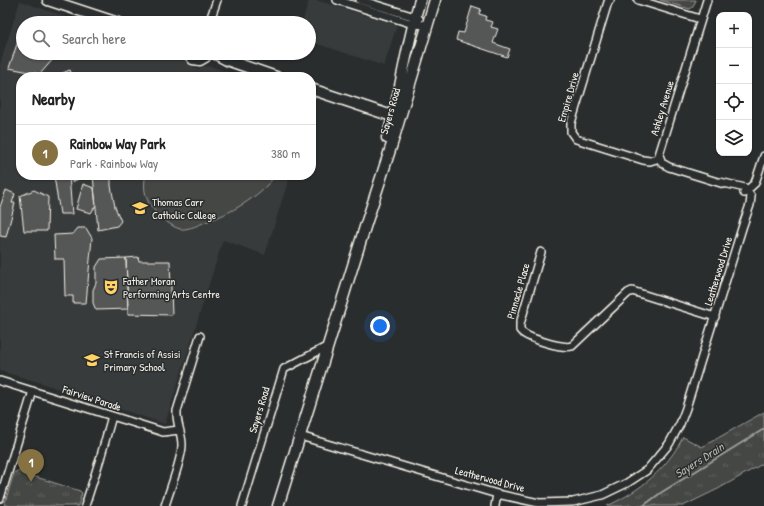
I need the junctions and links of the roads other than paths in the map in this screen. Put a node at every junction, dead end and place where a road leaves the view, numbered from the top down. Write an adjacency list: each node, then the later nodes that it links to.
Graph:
1 (48, 0): 10 (main road)
2 (217, 0): 11 (street)
3 (337, 0): 12 (street)
4 (360, 0): 12 (street)
5 (420, 0): 12 (main road, Sayers Road)
6 (435, 0): 14 (main road, Sayers Road)
7 (610, 0): 20 (street, Empire Drive)
8 (638, 0): 13 (street)
9 (707, 0): 13 (street, Ashley Avenue)
10 (97, 16)
11 (211, 16)
12 (414, 20): 14 (street); 18 (main road, Sayers Road)
13 (700, 20): 20 (street, Ashley Avenue)
14 (427, 25): 18 (main road, Sayers Road)
15 (227, 60): 16 (main road)
16 (262, 72)
17 (316, 91): 18 (main road)
18 (396, 118): 25 (main road, Sayers Road)
19 (764, 156): 21 (street)
20 (660, 158): 21 (street)
21 (746, 192): 23 (street, Leatherwood Drive)
22 (541, 252): 23 (street, Pinnacle Place)
23 (716, 317): 31 (street, Leatherwood Drive)
24 (200, 336): 29 (street)
25 (328, 346): 30 (main road, Sayers Road); 35 (street, Sayers Road)
26 (0, 381): 27 (street, Fairview Parade)
27 (33, 391): 28 (street, Fairview Parade); 32 (street)
28 (112, 416): 29 (street, Fairview Parade); 33 (street)
29 (179, 430): 34 (street)
30 (300, 436): 31 (street, Leatherwood Drive); 36 (main road, Sayers Road)
31 (498, 494): 37 (street)
32 (0, 498)
33 (84, 506)
34 (165, 506)
35 (242, 506)
36 (278, 506)
37 (495, 506)

